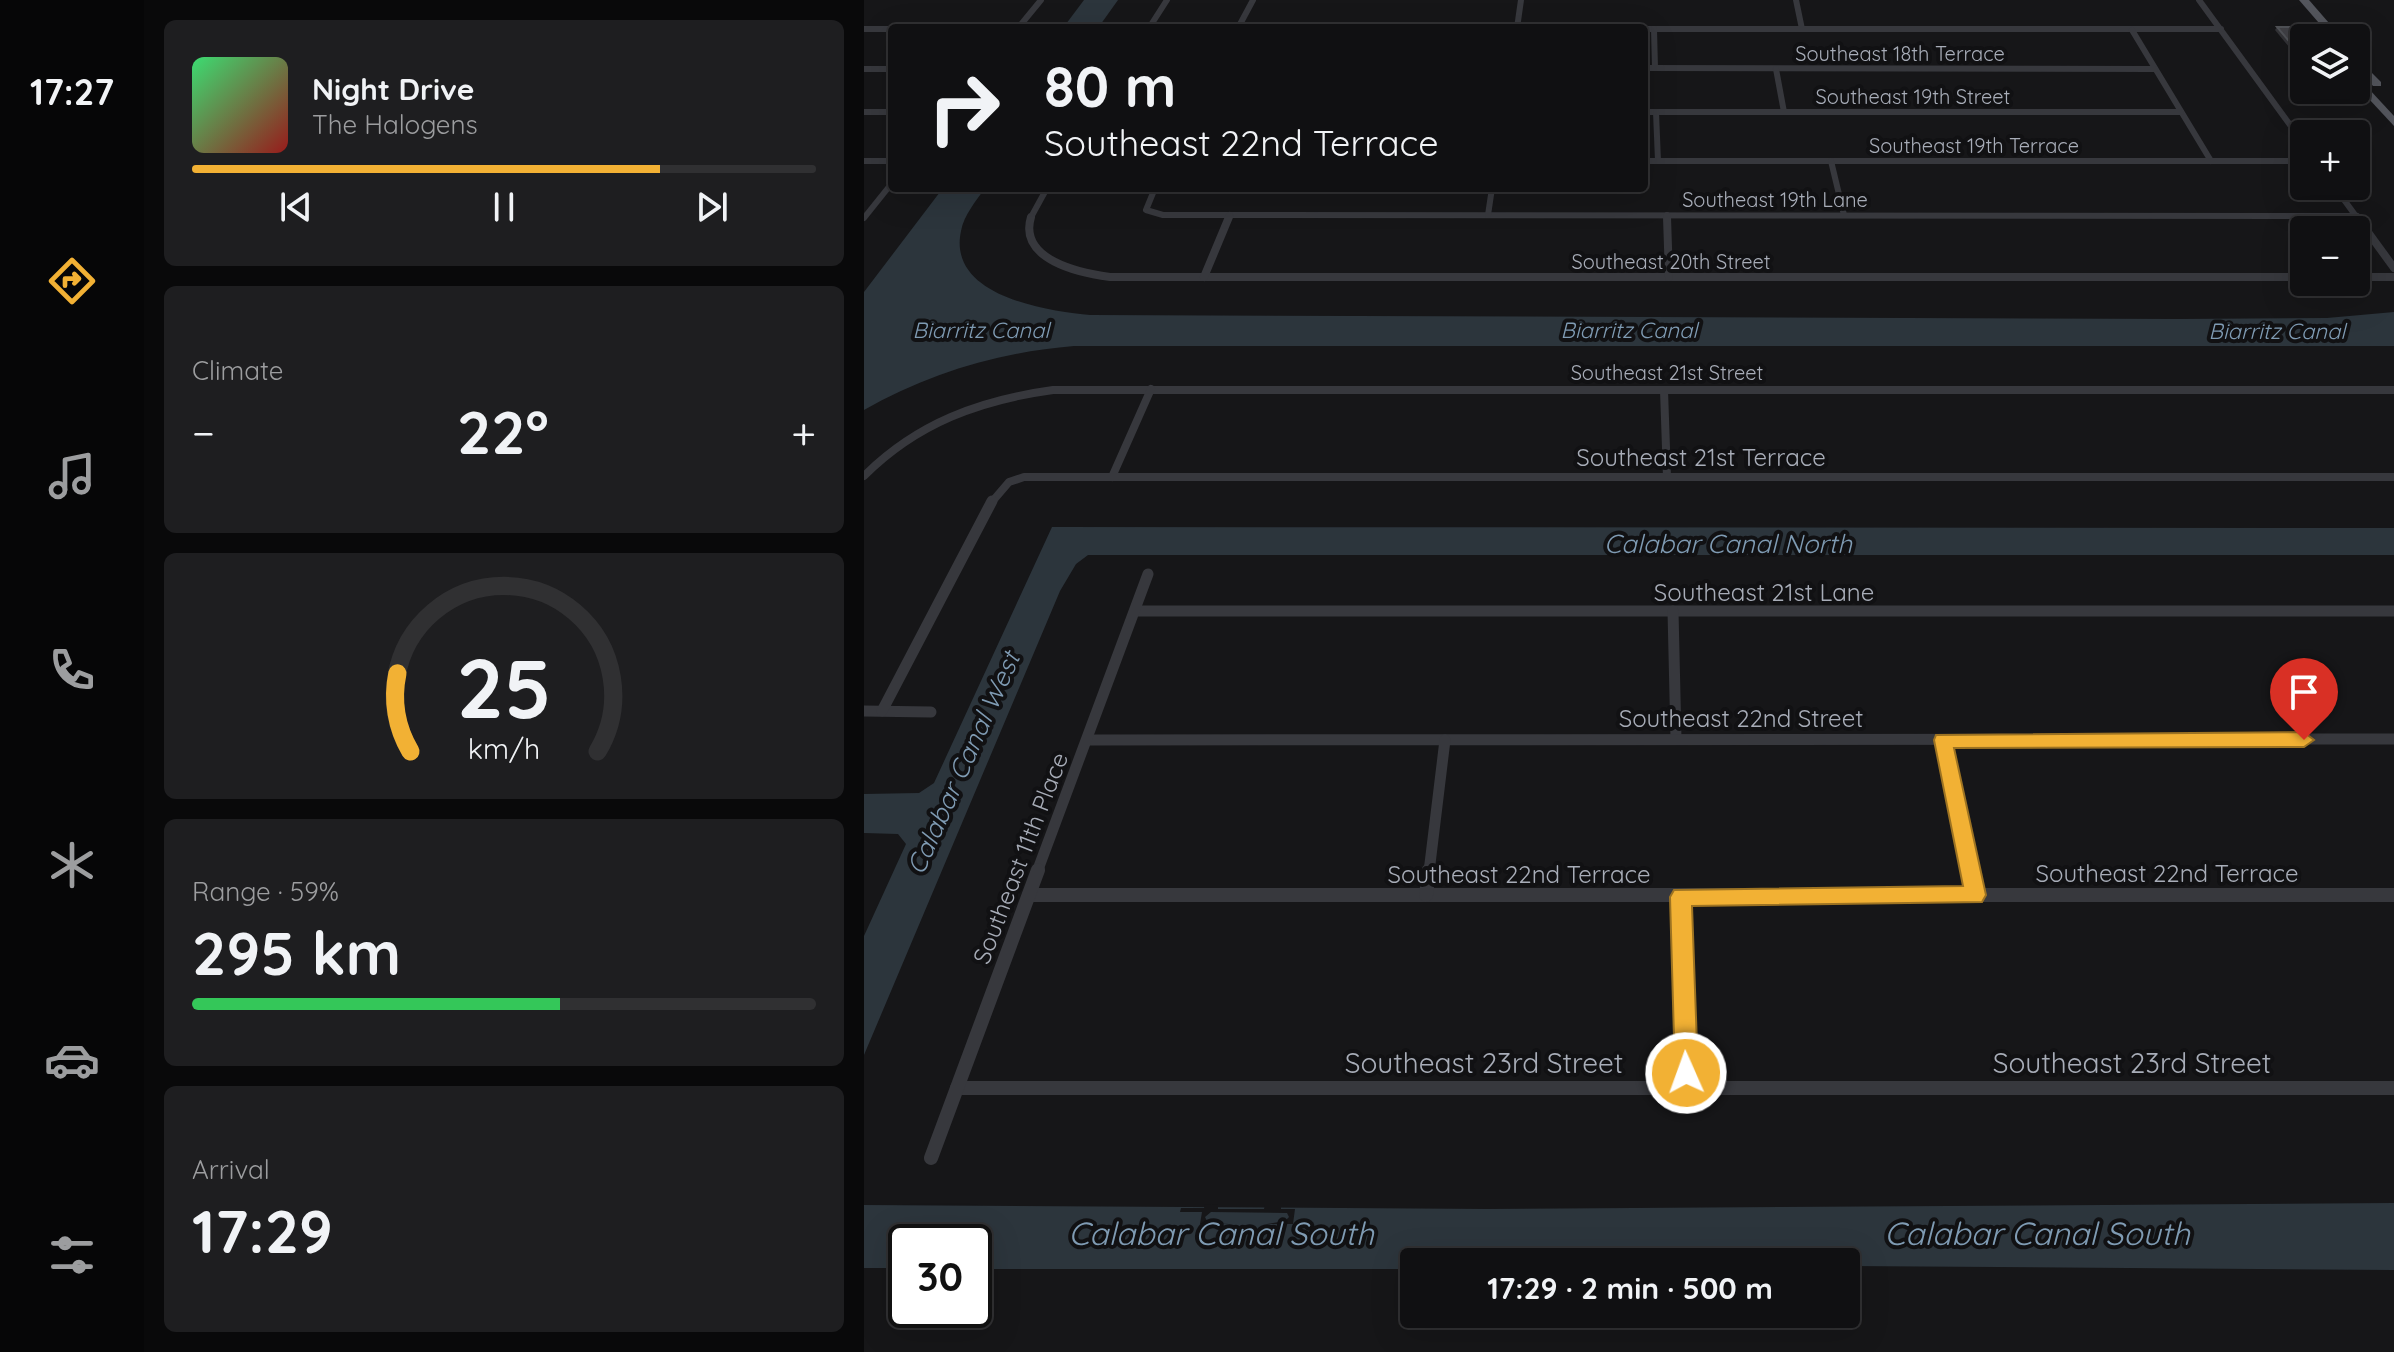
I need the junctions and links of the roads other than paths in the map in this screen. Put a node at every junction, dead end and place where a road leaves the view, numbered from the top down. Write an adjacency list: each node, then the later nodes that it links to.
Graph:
1 (1041, 0): 9 (street)
2 (1167, 0): 10 (street)
3 (1253, 0): 11 (street)
4 (1521, 0): 12 (street)
5 (1796, 0): 19 (street)
6 (2199, 0): 20 (street)
7 (2290, 0): 13 (main road)
8 (2304, 0): 14 (main road)
9 (1021, 24)
10 (1152, 24)
11 (1240, 24)
12 (1518, 24)
13 (2310, 24)
14 (2325, 24)
15 (864, 29): 16 (street)
16 (888, 29)
17 (1648, 29): 18 (street)
18 (1654, 29): 19 (street); 23 (street)
19 (1802, 29): 21 (street)
20 (2221, 29): 21 (street); 40 (street)
21 (2132, 30): 27 (street)
22 (1648, 68): 23 (street, Southeast 18th Terrace)
23 (1655, 68): 26 (street, Southeast 18th Terrace)
24 (864, 69): 25 (street)
25 (888, 69)
26 (1776, 69): 27 (street, Southeast 18th Terrace); 36 (street)
27 (2155, 69): 37 (street)
28 (2370, 76): 31 (main road)
29 (2370, 94): 38 (main road)
30 (2370, 94): 39 (main road)
31 (2394, 104)
32 (864, 112): 33 (street)
33 (888, 112)
34 (1648, 112): 35 (street, Southeast 19th Street)
35 (1656, 112): 36 (street, Southeast 19th Street); 44 (street)
36 (1784, 112): 37 (street, Southeast 19th Street)
37 (2181, 112): 46 (street)
38 (2394, 114)
39 (2394, 123)
40 (2290, 125)
41 (864, 161): 42 (street)
42 (888, 161)
43 (1648, 161): 44 (street, Southeast 19th Terrace)
44 (1658, 161): 45 (street, Southeast 19th Terrace)
45 (1831, 161): 46 (street, Southeast 19th Terrace); 56 (street)
46 (2211, 161): 47 (street, Southeast 19th Terrace)
47 (2290, 161)
48 (888, 188): 57 (street)
49 (1045, 192): 61 (street, Southeast 20th Street)
50 (1153, 192): 53 (street, Southeast 19th Lane)
51 (1491, 192): 54 (street)
52 (2344, 200): 58 (street)
53 (1230, 215): 54 (street, Southeast 19th Lane); 61 (street)
54 (1488, 215): 55 (street, Southeast 19th Lane)
55 (1667, 215): 56 (street, Southeast 19th Lane); 62 (street)
56 (1844, 215): 58 (street, Southeast 19th Lane)
57 (865, 216)
58 (2355, 216)
59 (2370, 236): 60 (street)
60 (2394, 268)
61 (1204, 277): 62 (street, Southeast 20th Street)
62 (1669, 277): 63 (street, Southeast 20th Street)
63 (2290, 277)
64 (2370, 277): 65 (street)
65 (2394, 277)
66 (1151, 389): 67 (street, Southeast 21st Street); 69 (street, Southeast 21st Street); 70 (street)
67 (1664, 390): 68 (street, Southeast 21st Street); 71 (street)
68 (2394, 390)
69 (864, 476)
70 (1112, 477): 71 (street, Southeast 21st Terrace); 78 (street, Southeast 21st Terrace)
71 (1667, 477): 72 (street, Southeast 21st Terrace)
72 (2394, 477)
73 (1148, 574): 74 (street, Southeast 11th Place)
74 (1135, 611): 75 (street, Southeast 21st Lane); 82 (street, Southeast 11th Place)
75 (1673, 611): 76 (street, Southeast 21st Lane); 80 (street)
76 (2394, 611)
77 (864, 711): 78 (street)
78 (882, 711): 79 (street)
79 (931, 712)
80 (1676, 739): 83 (street, Southeast 22nd Street); 84 (street, Southeast 22nd Street)
81 (2394, 739): 84 (street, Southeast 22nd Street)
82 (1088, 740): 83 (street, Southeast 22nd Street); 85 (street, Southeast 11th Place)
83 (1445, 740): 86 (street)
84 (1943, 740): 87 (street)
85 (1029, 895): 86 (street, Southeast 22nd Terrace); 90 (street, Southeast 11th Place)
86 (1426, 895): 89 (street, Southeast 22nd Terrace)
87 (1975, 895): 88 (street, Southeast 22nd Terrace); 89 (street, Southeast 22nd Terrace)
88 (2394, 895)
89 (1681, 897): 91 (street)
90 (957, 1088): 91 (street, Southeast 23rd Street); 93 (street, Southeast 11th Place)
91 (1687, 1088): 92 (street, Southeast 23rd Street)
92 (2394, 1088)
93 (931, 1158)

